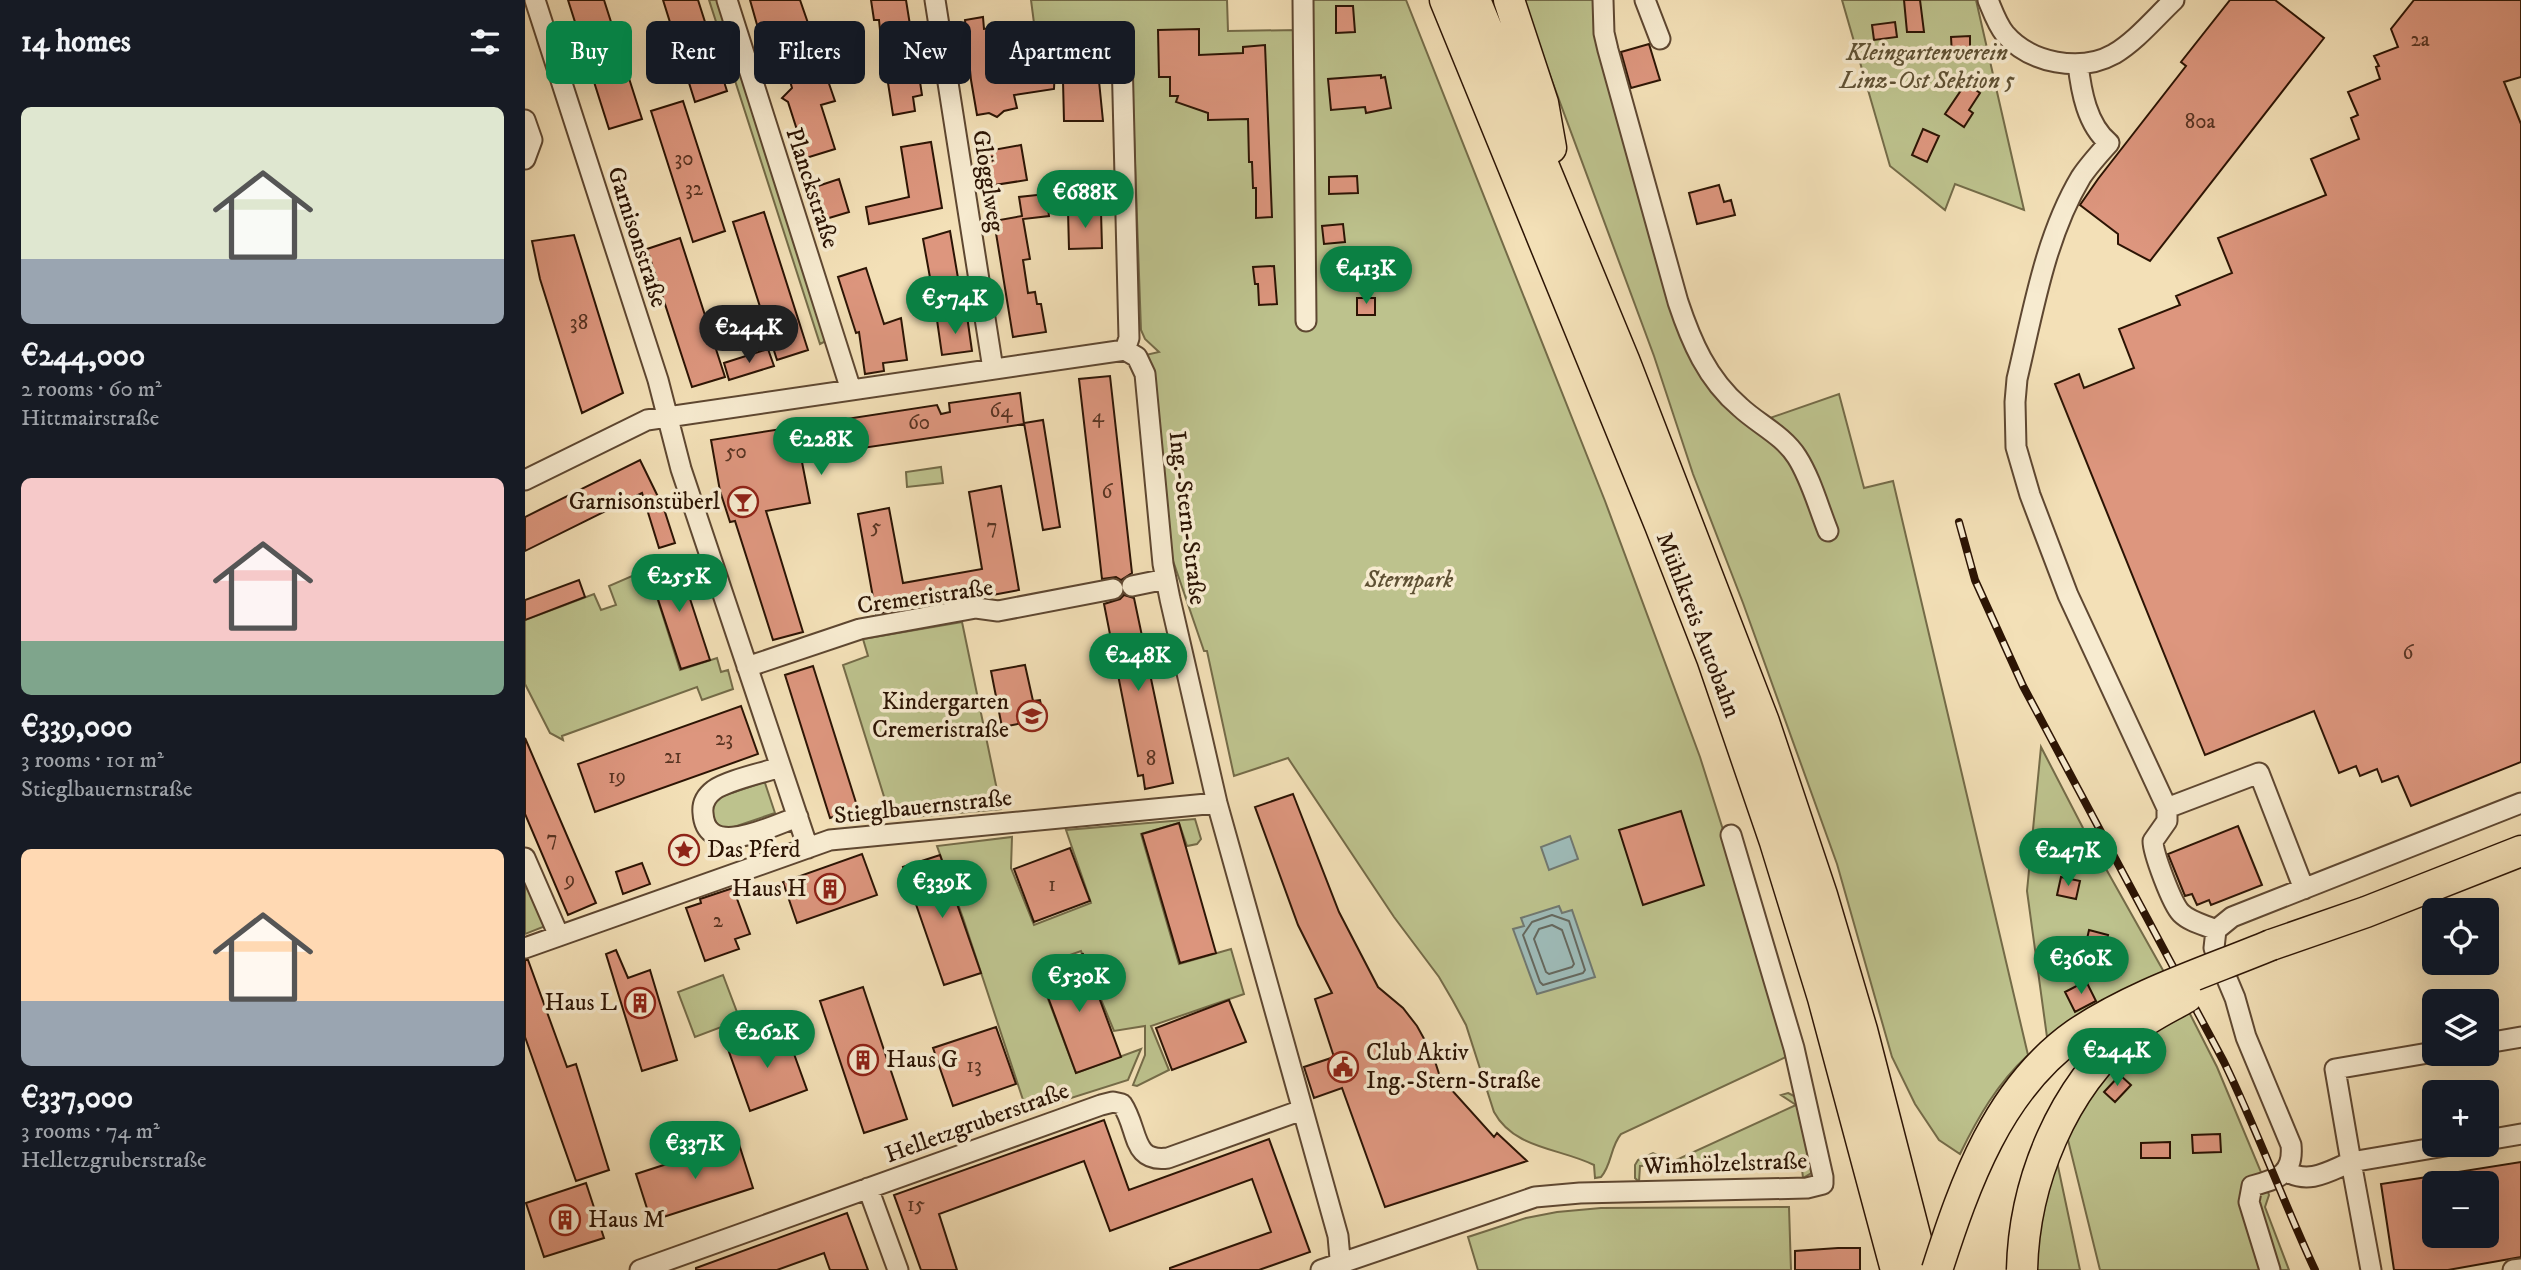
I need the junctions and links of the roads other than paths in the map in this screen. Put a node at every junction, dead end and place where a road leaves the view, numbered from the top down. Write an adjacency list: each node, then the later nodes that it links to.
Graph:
1 (535, 0): 24 (street, Garnisonstraße)
2 (727, 0): 23 (street, Planckstraße)
3 (935, 0): 22 (street, Glögglweg)
4 (1303, 0): 20 (street)
5 (1427, 0): 14 (highway)
6 (1445, 0): 14 (highway, Mühlkreis Autobahn)
7 (1475, 0): 19 (highway, Mühlkreis Autobahn)
8 (1509, 0): 19 (highway)
9 (1602, 0): 26 (street)
10 (1645, 0): 13 (street)
11 (1988, 0): 15 (street)
12 (2174, 0): 15 (street)
13 (1660, 39)
14 (1472, 63): 58 (highway, Mühlkreis Autobahn)
15 (2078, 64): 32 (street)
16 (1123, 84): 21 (street)
17 (525, 120): 18 (street)
18 (525, 159)
19 (1559, 201): 59 (highway, Mühlkreis Autobahn)
20 (1306, 321)
21 (1125, 350): 22 (street); 27 (street, Ing.-Stern-Straße)
22 (993, 369): 23 (street)
23 (851, 390): 24 (street)
24 (667, 416): 25 (street); 28 (street, Garnisonstraße)
25 (525, 481)
26 (1828, 531)
27 (1166, 579): 28 (street, Cremeristraße); 30 (street, Ing.-Stern-Straße)
28 (747, 667): 29 (street, Garnisonstraße)
29 (780, 767): 33 (street, Garnisonstraße); 33 (street)
30 (1217, 803): 35 (street, Stieglbauernstraße); 46 (street, Ing.-Stern-Straße)
31 (2521, 803): 38 (street)
32 (2167, 808): 38 (street); 39 (street)
33 (798, 817): 35 (street, Garnisonstraße)
34 (1731, 835): 53 (street, Wimhölzelstraße)
35 (808, 848): 40 (street, Stieglbauernstraße)
36 (2521, 851): 42 (highway)
37 (525, 858): 40 (street)
38 (2304, 889): 39 (street)
39 (2216, 930): 51 (street)
40 (559, 936): 41 (street, Stieglbauernstraße)
41 (525, 948)
42 (2274, 952): 60 (highway, bridge); 61 (highway, bridge)
43 (2521, 1037): 44 (street)
44 (2499, 1041)
45 (2422, 1054): 50 (street)
46 (1303, 1110): 52 (street, Helletzgruberstraße); 53 (street, Ing.-Stern-Straße)
47 (2521, 1134): 48 (street)
48 (2499, 1138)
49 (2422, 1150): 50 (street)
50 (2351, 1162): 51 (street); 63 (street)
51 (2286, 1171): 62 (street)
52 (868, 1188): 55 (street, Helletzgruberstraße); 56 (street)
53 (1341, 1267): 57 (street, Wimhölzelstraße)
54 (2521, 1269): 64 (street)
55 (640, 1270)
56 (898, 1270)
57 (1321, 1270)
58 (1896, 1270)
59 (1924, 1270)
60 (1937, 1270)
61 (2022, 1270)
62 (2270, 1270)
63 (2371, 1270)
64 (2513, 1270)

